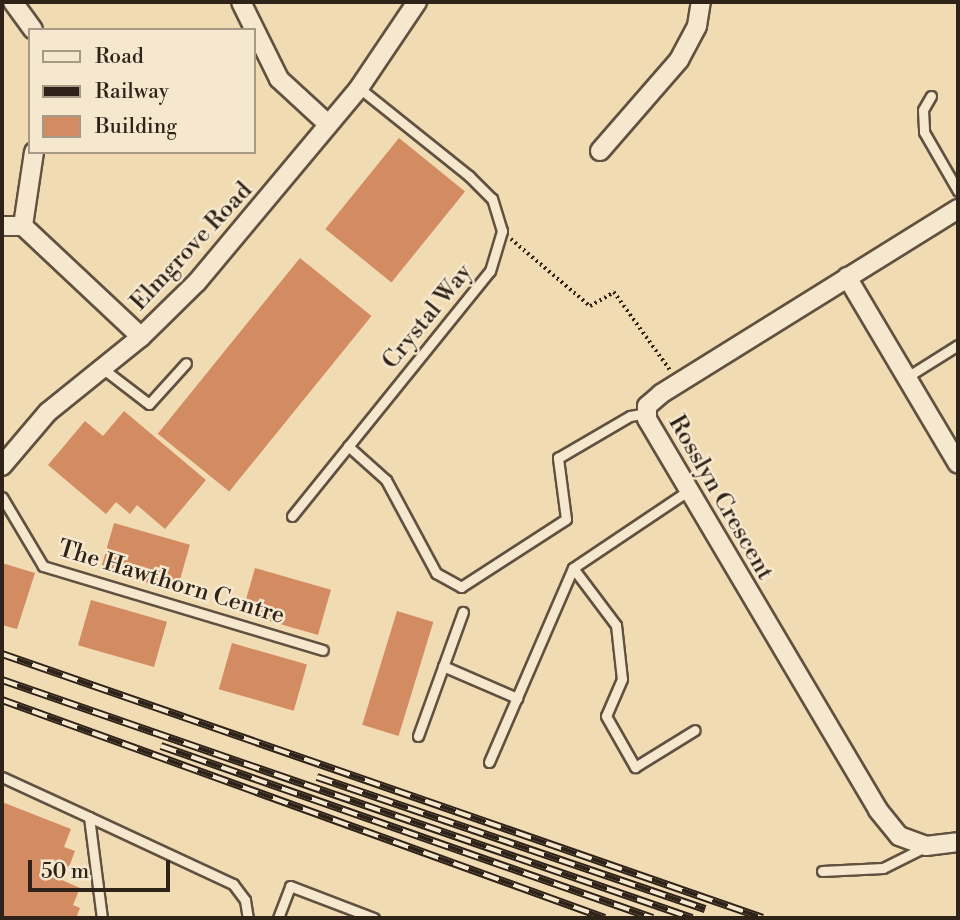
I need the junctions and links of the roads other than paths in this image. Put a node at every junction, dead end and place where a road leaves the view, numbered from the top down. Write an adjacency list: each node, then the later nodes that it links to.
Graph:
1 (13, 2): 5 (street)
2 (241, 2): 6 (street)
3 (417, 2): 8 (street, Elmgrove Road)
4 (701, 2): 11 (street)
5 (32, 28)
6 (254, 28)
7 (256, 32): 10 (street)
8 (359, 88): 10 (street, Elmgrove Road); 24 (lane, Crystal Way)
9 (931, 96): 13 (lane)
10 (328, 124): 18 (street, Elmgrove Road)
11 (600, 151)
12 (34, 154): 16 (street)
13 (958, 191)
14 (958, 209): 17 (street, Rosslyn Crescent)
15 (2, 226): 16 (street)
16 (23, 226): 18 (street)
17 (847, 277): 22 (street); 23 (street, Rosslyn Crescent)
18 (141, 337): 21 (street, Elmgrove Road)
19 (958, 345): 22 (lane)
20 (186, 363): 21 (lane)
21 (100, 367): 26 (street, Elmgrove Road)
22 (907, 377): 25 (street)
23 (647, 413): 24 (lane); 27 (street, Rosslyn Crescent)
24 (348, 446): 29 (lane, Crystal Way)
25 (958, 464)
26 (2, 466)
27 (685, 492): 30 (lane); 41 (street, Rosslyn Crescent)
28 (2, 497): 32 (lane, The Hawthorn Centre)
29 (292, 516)
30 (573, 568): 34 (lane); 35 (lane)
31 (463, 612): 33 (lane)
32 (323, 650)
33 (443, 666): 34 (lane); 36 (lane)
34 (517, 698): 37 (lane)
35 (695, 730)
36 (418, 736)
37 (489, 762)
38 (2, 777): 39 (lane)
39 (89, 817): 43 (lane); 44 (lane)
40 (958, 842): 41 (street)
41 (926, 846): 42 (lane)
42 (822, 871)
43 (102, 918)
44 (248, 918)
45 (278, 918): 46 (lane)
46 (374, 918)

